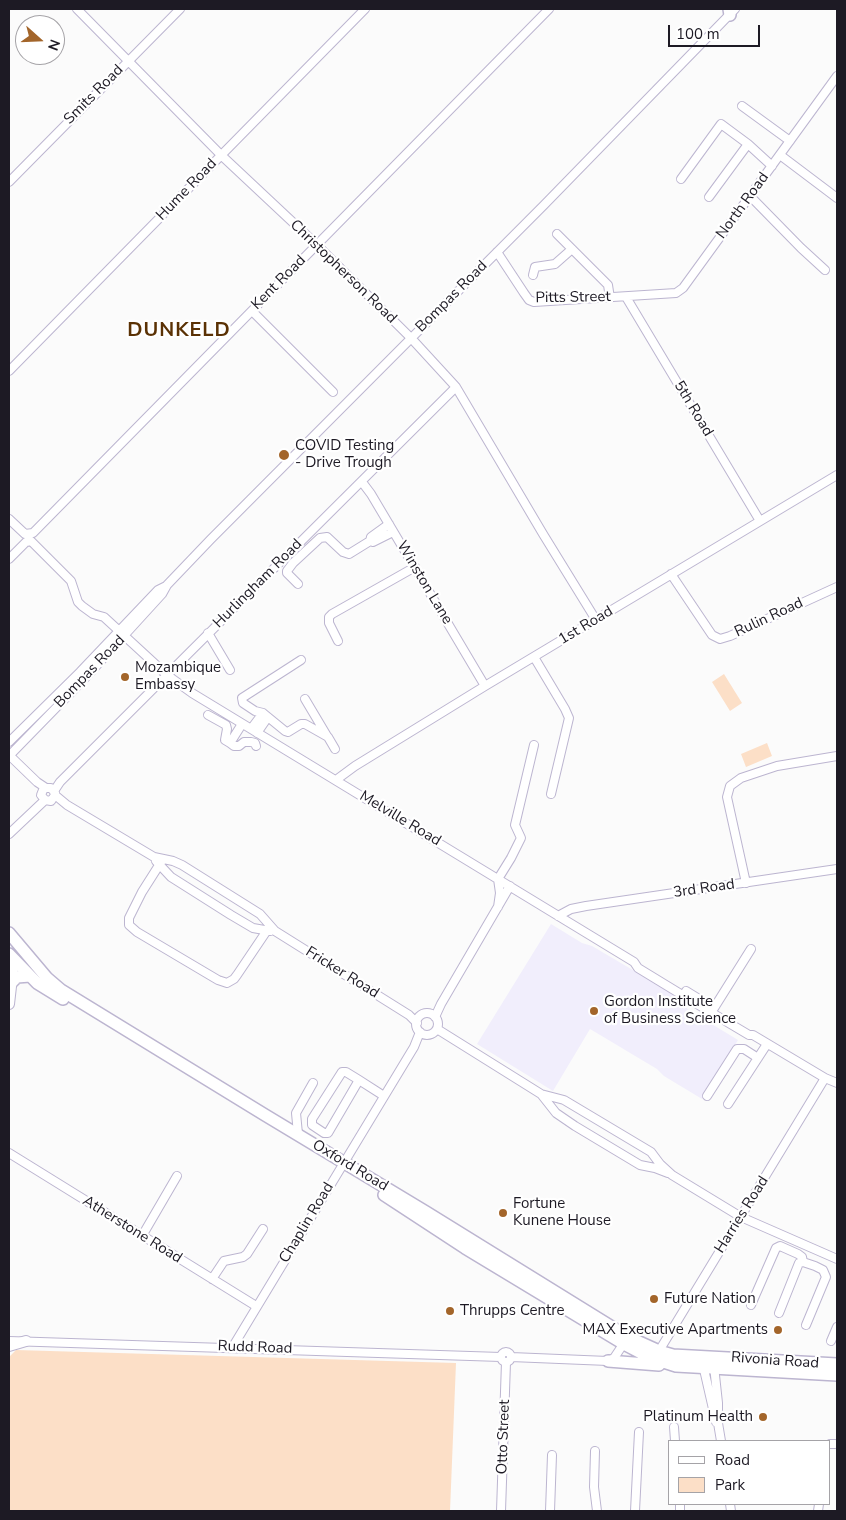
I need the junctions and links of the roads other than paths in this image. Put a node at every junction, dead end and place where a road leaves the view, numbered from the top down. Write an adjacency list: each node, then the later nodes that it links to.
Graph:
1 (77, 9): 6 (street, Christopherson Road)
2 (180, 9): 6 (street, Smits Road)
3 (364, 9): 11 (street, Hume Road)
4 (549, 9): 20 (street, Kent Road)
5 (731, 11): 22 (street, Bompas Road)
6 (129, 60): 11 (street, Christopherson Road); 15 (street, Smits Road)
7 (837, 76): 9 (street, North Road)
8 (742, 106): 9 (street)
9 (790, 141): 12 (street, North Road)
10 (748, 144): 13 (street); 14 (street); 16 (street)
11 (220, 155): 20 (street, Christopherson Road); 29 (street, Hume Road)
12 (780, 155): 13 (street, North Road); 18 (street)
13 (772, 166): 17 (street, North Road)
14 (681, 179)
15 (9, 182)
16 (709, 196)
17 (750, 196): 23 (street); 25 (street, North Road)
18 (837, 198)
19 (557, 234): 21 (street)
20 (316, 245): 27 (street, Kent Road); 28 (street, Christopherson Road)
21 (572, 249): 24 (street); 26 (street)
22 (497, 252): 26 (street, Pitts Street); 28 (street, Bompas Road)
23 (826, 270)
24 (533, 276)
25 (626, 297): 26 (street, Pitts Street); 35 (street, 5th Road)
26 (610, 298)
27 (252, 311): 31 (street); 37 (street, Kent Road)
28 (411, 338): 30 (street, Christopherson Road); 44 (street, Bompas Road)
29 (9, 371)
30 (456, 387): 33 (street, Hurlingham Road); 43 (street, Christopherson Road)
31 (333, 392)
32 (837, 475): 35 (street, 1st Road)
33 (362, 482): 36 (street, Winston Lane); 45 (street, Hurlingham Road)
34 (9, 519): 37 (street, Melville Road)
35 (760, 521): 40 (street, 1st Road)
36 (391, 528): 39 (street, Winston Lane); 41 (street)
37 (29, 538): 38 (street, Kent Road); 44 (street, Melville Road)
38 (9, 559)
39 (415, 567): 46 (street); 51 (street, Winston Lane)
40 (671, 574): 42 (street, Rulin Road); 43 (street, 1st Road)
41 (298, 584)
42 (837, 586)
43 (596, 620): 47 (street, 1st Road)
44 (122, 633): 50 (street, Melville Road); 58 (street, Bompas Road); 63 (street, Bompas Road)
45 (208, 633): 49 (street); 50 (street, Hurlingham Road)
46 (338, 641)
47 (534, 657): 51 (street, 1st Road); 67 (street)
48 (301, 660): 54 (street)
49 (230, 670)
50 (167, 676): 55 (street, Melville Road); 66 (street, Hurlingham Road)
51 (485, 686): 65 (street, 1st Road)
52 (305, 699): 57 (street)
53 (208, 715): 59 (street)
54 (265, 715): 56 (street); 57 (street)
55 (242, 724): 56 (street, Melville Road); 59 (street)
56 (254, 731): 65 (street, Melville Road)
57 (328, 737): 62 (street)
58 (9, 742)
59 (230, 743): 61 (street)
60 (534, 745): 71 (street)
61 (256, 746)
62 (335, 749)
63 (9, 755): 66 (street, Fricker Road)
64 (837, 756): 72 (street)
65 (336, 780): 71 (street, Melville Road)
66 (48, 794): 68 (street, Hurlingham Road); 69 (street, Fricker Road)
67 (552, 794)
68 (9, 834)
69 (161, 862): 78 (street, Fricker Road); 78 (street, Fricker Road); 78 (street)
70 (837, 869): 72 (street, 3rd Road)
71 (498, 879): 73 (street, Melville Road); 74 (street)
72 (746, 883): 76 (street, 3rd Road)
73 (510, 886): 74 (street); 75 (street, Melville Road)
74 (498, 906): 87 (street)
75 (544, 907): 76 (street, 3rd Road); 77 (street, Melville Road)
76 (571, 909): 77 (street, 3rd Road)
77 (558, 916): 82 (street, Melville Road)
78 (271, 929): 88 (street, Fricker Road)
79 (10, 935): 81 (main road); 102 (main road, Oxford Road)
80 (751, 949): 86 (street)
81 (12, 957): 83 (main road, Oxford Road); 84 (main road)
82 (634, 962): 86 (street, Melville Road); 91 (street, Melville Road)
83 (30, 976): 84 (main road); 104 (main road, Oxford Road)
84 (10, 984): 85 (main road)
85 (9, 1004)
86 (714, 1008): 91 (street, Melville Road)
87 (433, 1016): 88 (street); 89 (street)
88 (418, 1020): 90 (street)
89 (436, 1031): 90 (street); 98 (street)
90 (423, 1034): 99 (street, Chaplin Road)
91 (753, 1035): 92 (street, Melville Road)
92 (767, 1044): 93 (street); 94 (street, Melville Road)
93 (758, 1058): 100 (street); 101 (street)
94 (826, 1078): 97 (street, Melville Road); 107 (street, Harries Road)
95 (359, 1080): 95 (street); 99 (street)
96 (313, 1083): 102 (street)
97 (837, 1083)
98 (541, 1094): 105 (street); 105 (street)
99 (384, 1096): 104 (street, Chaplin Road)
100 (707, 1096)
101 (728, 1104)
102 (298, 1134): 104 (main road, Oxford Road)
103 (9, 1153): 109 (street, Atherstone Road)
104 (342, 1166): 116 (street, Chaplin Road); 122 (main road, Oxford Road)
105 (672, 1175): 107 (street)
106 (177, 1176): 109 (street)
107 (741, 1217): 110 (street); 126 (street, Harries Road)
108 (263, 1229): 114 (street)
109 (142, 1236): 114 (street, Atherstone Road)
110 (820, 1252): 111 (street); 113 (street)
111 (837, 1259)
112 (803, 1262): 113 (street); 115 (street); 117 (street)
113 (815, 1266): 118 (street)
114 (212, 1279): 116 (street, Atherstone Road)
115 (751, 1305)
116 (256, 1306): 125 (street, Chaplin Road)
117 (780, 1313)
118 (806, 1325)
119 (837, 1327): 123 (street)
120 (9, 1341): 121 (street, Rudd Road)
121 (26, 1341): 124 (main road); 125 (street, Rudd Road)
122 (626, 1341): 126 (main road, Oxford Road); 128 (street); 131 (main road, Oxford Road)
123 (831, 1341)
124 (9, 1346)
125 (232, 1348): 127 (street, Rudd Road)
126 (659, 1351): 129 (main road, Oxford Road)
127 (506, 1359): 128 (street, Rudd Road); 139 (street, Otto Street)
128 (608, 1361): 131 (main road)
129 (708, 1362): 130 (main road, Rivonia Road); 131 (main road, Oxford Road); 132 (main road, Rivonia Road); 136 (street)
130 (837, 1364)
131 (676, 1366)
132 (837, 1375)
133 (674, 1427): 135 (street)
134 (639, 1432): 142 (street)
135 (676, 1440)
136 (721, 1440)
137 (595, 1451): 141 (street)
138 (552, 1456): 140 (street)
139 (501, 1511)
140 (550, 1511)
141 (596, 1511)
142 (635, 1511)

